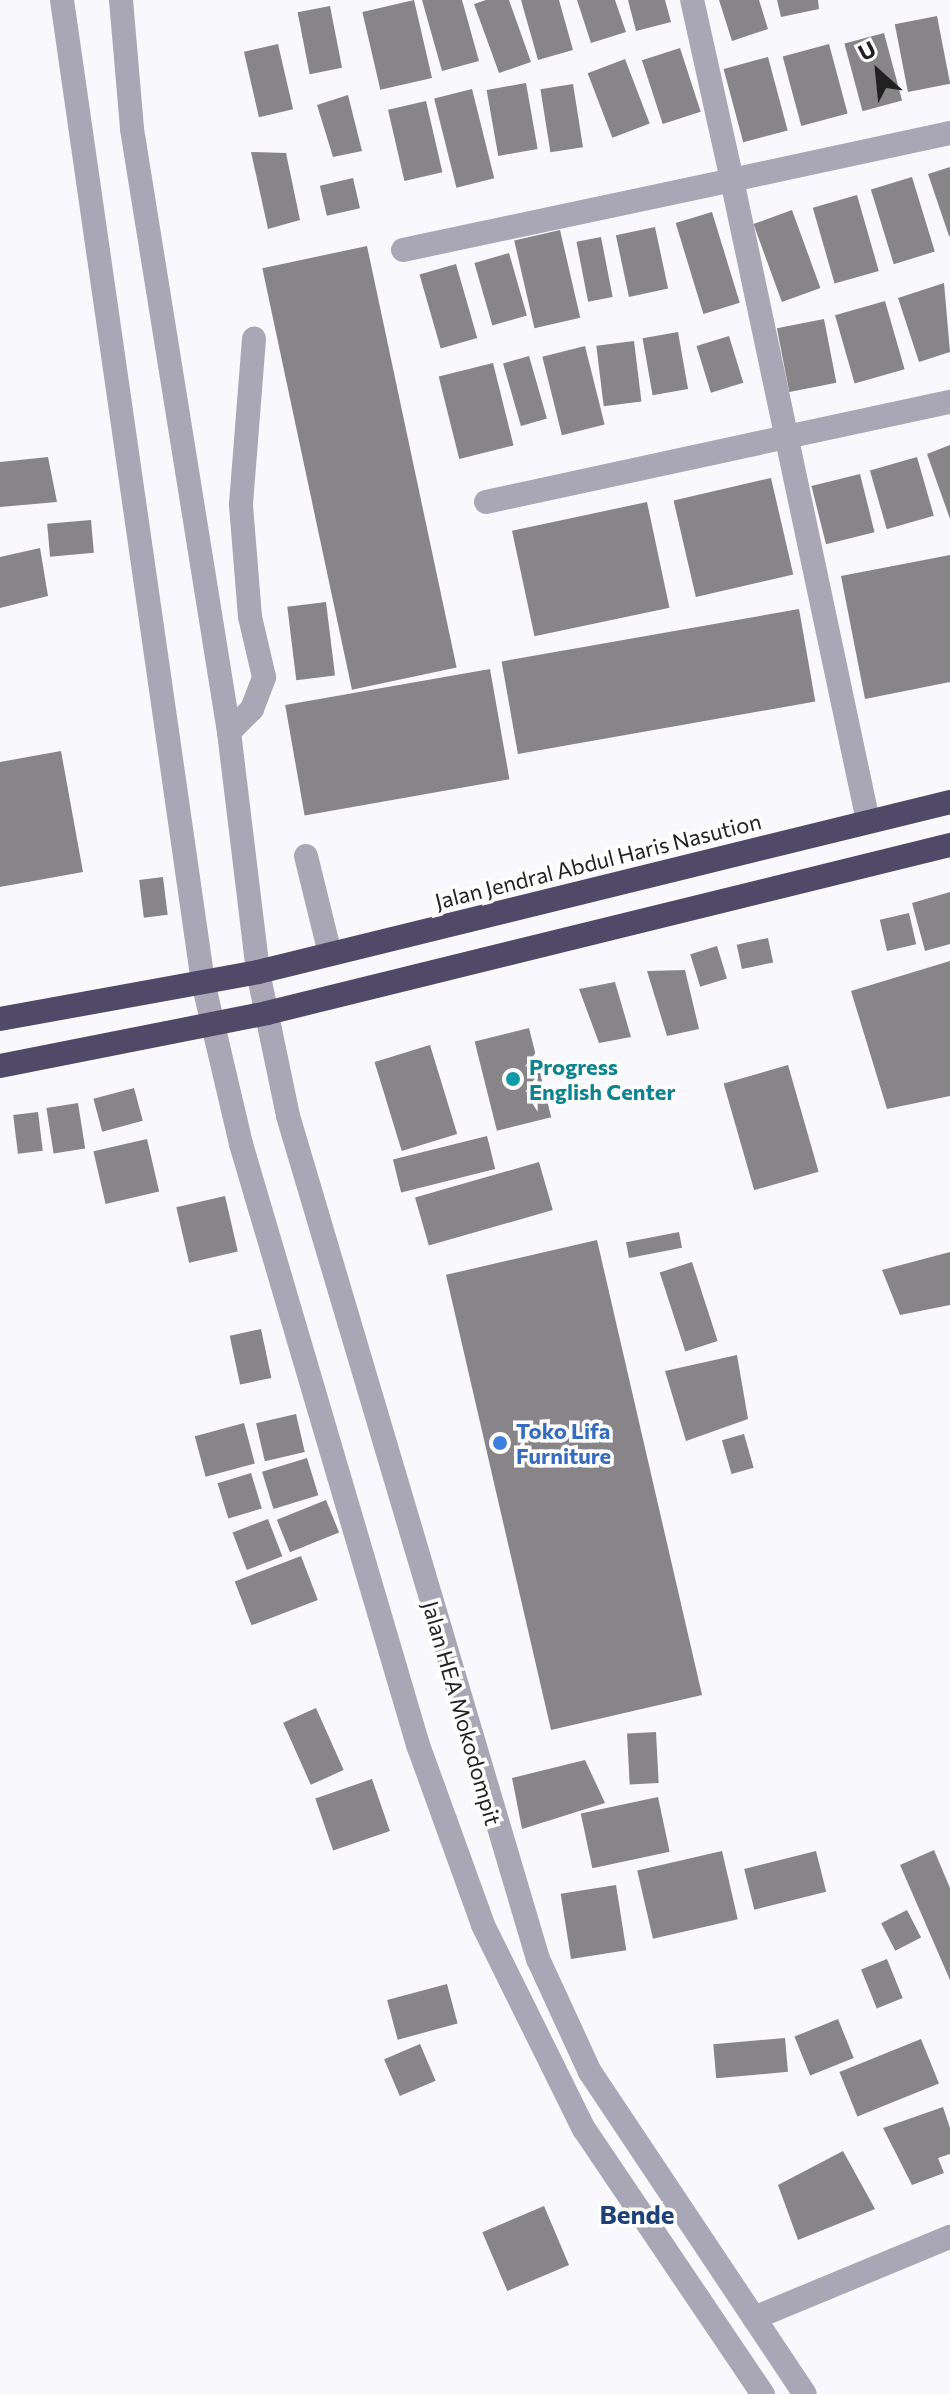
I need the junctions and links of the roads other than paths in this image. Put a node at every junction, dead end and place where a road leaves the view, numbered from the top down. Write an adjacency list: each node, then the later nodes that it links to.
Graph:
1 (62, 0): 18 (street, Jalan HEA Mokodompit)
2 (121, 0): 11 (street, Jalan HEA Mokodompit)
3 (692, 0): 5 (street)
4 (950, 133): 5 (street)
5 (732, 180): 6 (street); 9 (street)
6 (403, 250)
7 (254, 339): 11 (street)
8 (950, 402): 9 (street)
9 (790, 433): 10 (street); 13 (street)
10 (486, 502)
11 (229, 732): 17 (street, Jalan HEA Mokodompit)
12 (950, 802): 13 (highway, Jalan Jendral Abdul Haris Nasution)
13 (868, 821): 16 (highway, Jalan Jendral Abdul Haris Nasution)
14 (950, 845): 19 (highway)
15 (306, 856): 16 (street)
16 (330, 954): 17 (highway, Jalan Jendral Abdul Haris Nasution)
17 (258, 972): 18 (highway, Jalan Jendral Abdul Haris Nasution); 19 (street, Jalan HEA Mokodompit)
18 (203, 982): 20 (highway, Jalan Jendral Abdul Haris Nasution); 21 (street, Jalan HEA Mokodompit)
19 (267, 1013): 21 (highway); 23 (street, Jalan HEA Mokodompit)
20 (0, 1019)
21 (213, 1026): 22 (highway); 24 (street, Jalan HEA Mokodompit)
22 (0, 1066)
23 (493, 1821): 24 (street); 26 (street, Jalan HEA Mokodompit)
24 (451, 1836): 27 (street, Jalan HEA Mokodompit)
25 (950, 2237): 26 (street)
26 (754, 2318): 28 (street, Jalan HEA Mokodompit)
27 (763, 2394)
28 (805, 2394)

